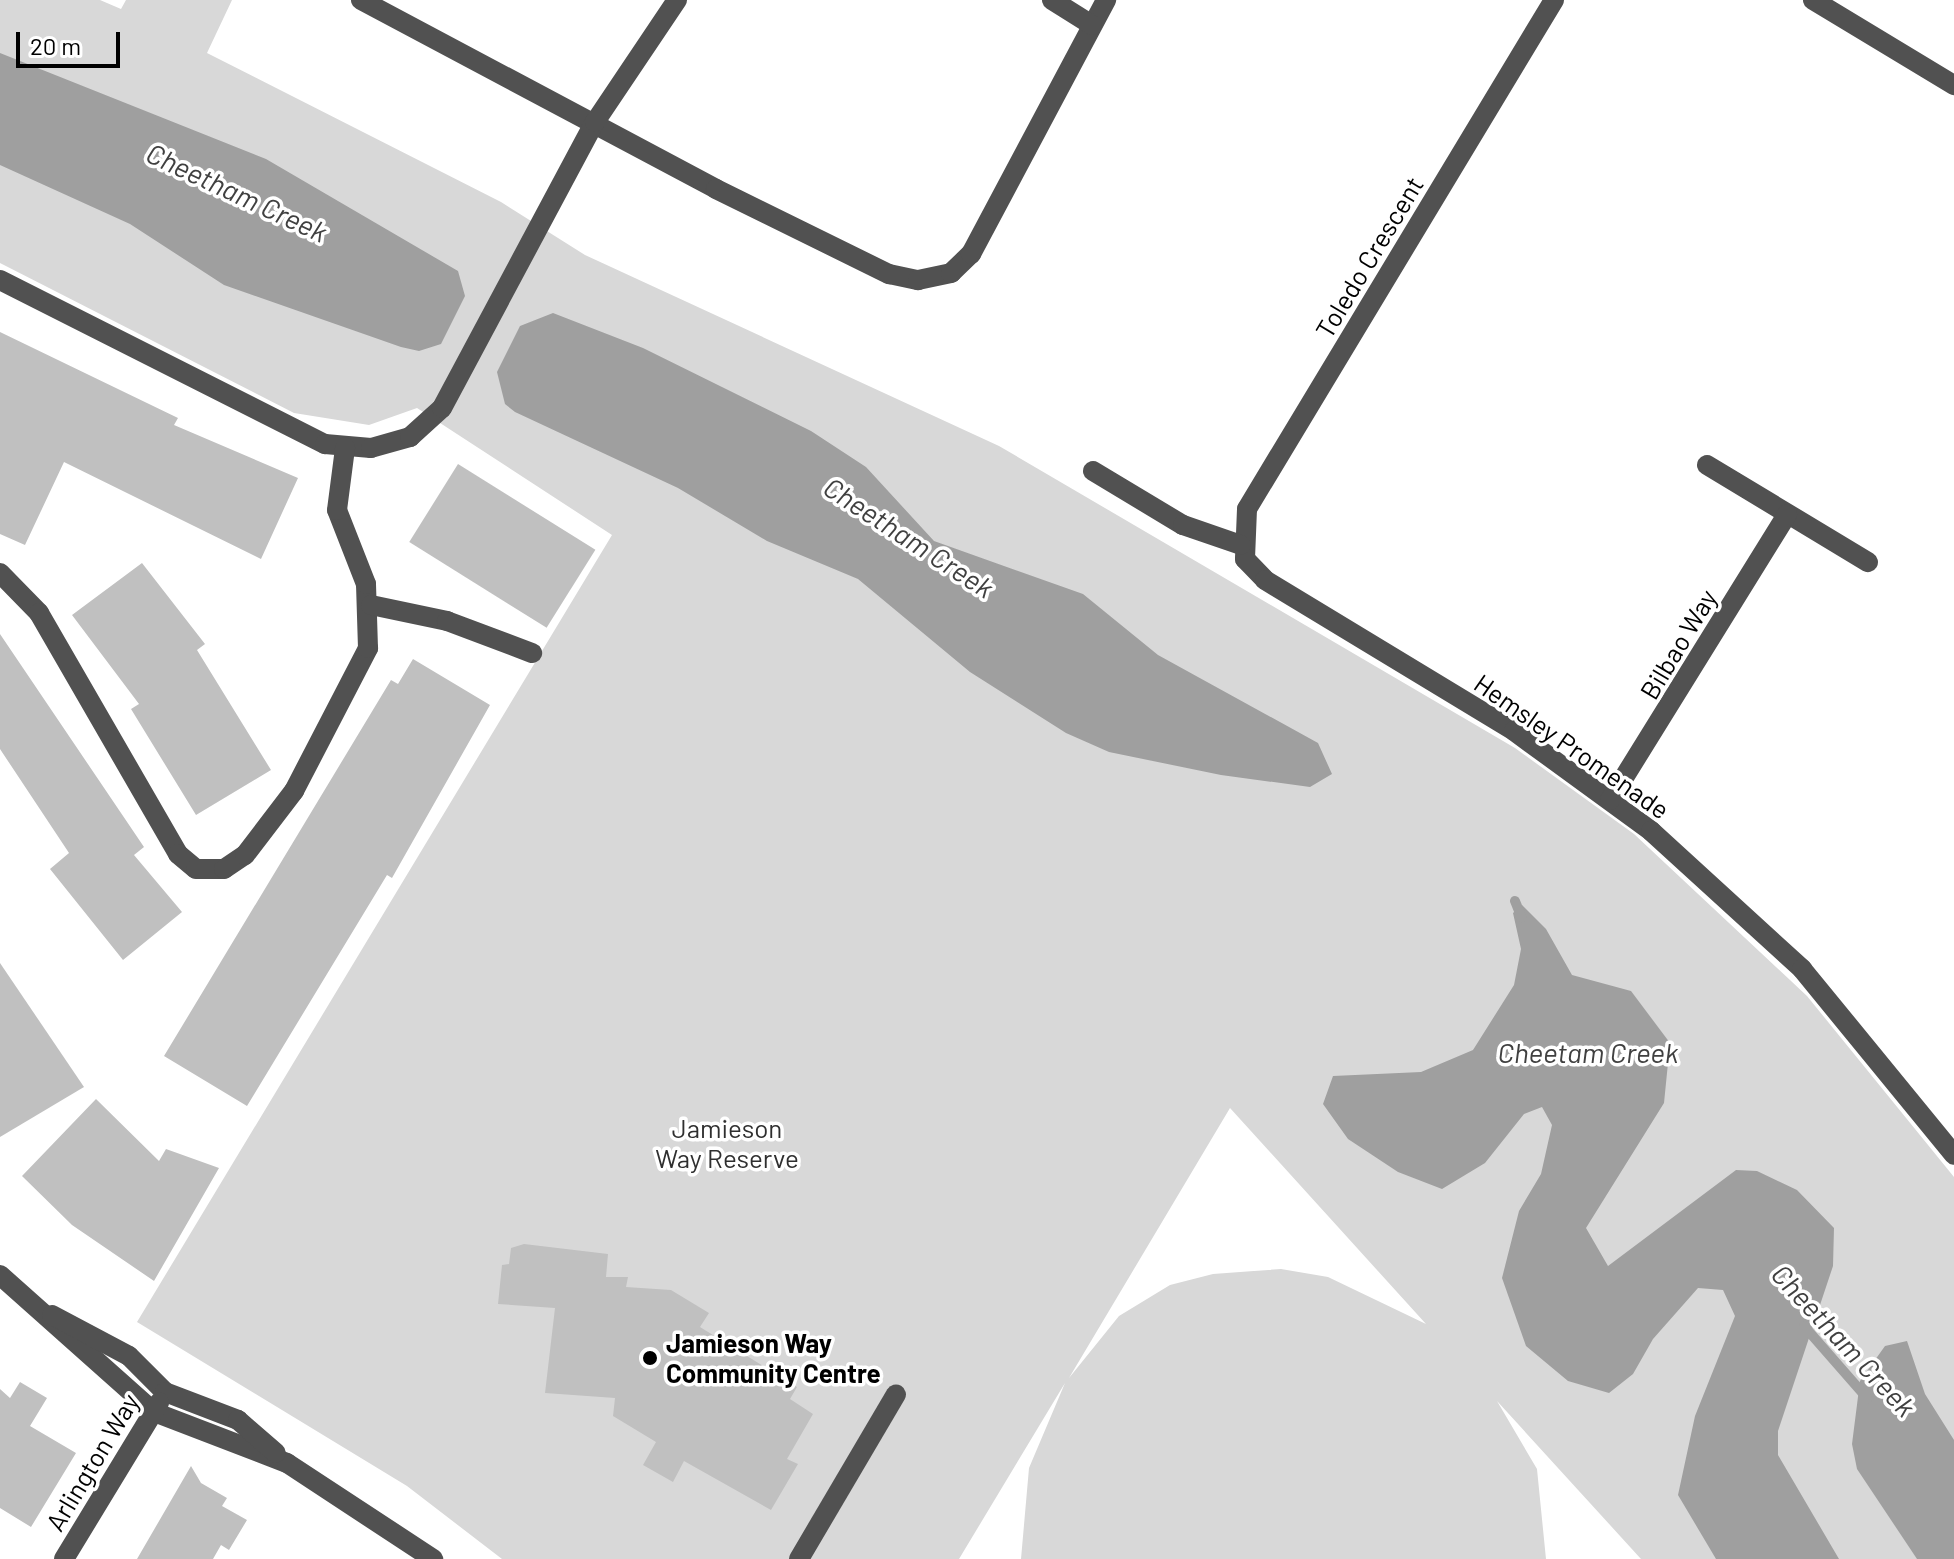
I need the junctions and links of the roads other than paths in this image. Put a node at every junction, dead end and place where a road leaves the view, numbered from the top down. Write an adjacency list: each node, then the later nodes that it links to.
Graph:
1 (361, 0): 9 (street)
2 (677, 0): 9 (street)
3 (1052, 0): 7 (street)
4 (1106, 0): 7 (street)
5 (1554, 0): 15 (street, Toledo Crescent)
6 (1813, 0): 8 (street)
7 (1092, 25): 9 (street)
8 (1954, 85)
9 (595, 122): 11 (street)
10 (0, 280): 11 (street)
11 (345, 448): 18 (street)
12 (1707, 465): 14 (street)
13 (1093, 471): 15 (street)
14 (1787, 514): 16 (street); 20 (street, Bilbao Way)
15 (1241, 545): 20 (street, Hemsley Promenade)
16 (1868, 562)
17 (0, 573): 18 (street)
18 (371, 605): 19 (street)
19 (532, 653)
20 (1610, 800): 21 (street, Hemsley Promenade)
21 (1954, 1155)
22 (0, 1275): 23 (street)
23 (41, 1310): 24 (street); 26 (street)
24 (165, 1392): 26 (street, Arlington Way); 27 (street)
25 (896, 1394): 30 (street)
26 (154, 1412): 27 (street); 28 (street, Arlington Way)
27 (287, 1463): 29 (street)
28 (64, 1559)
29 (433, 1559)
30 (799, 1559)

